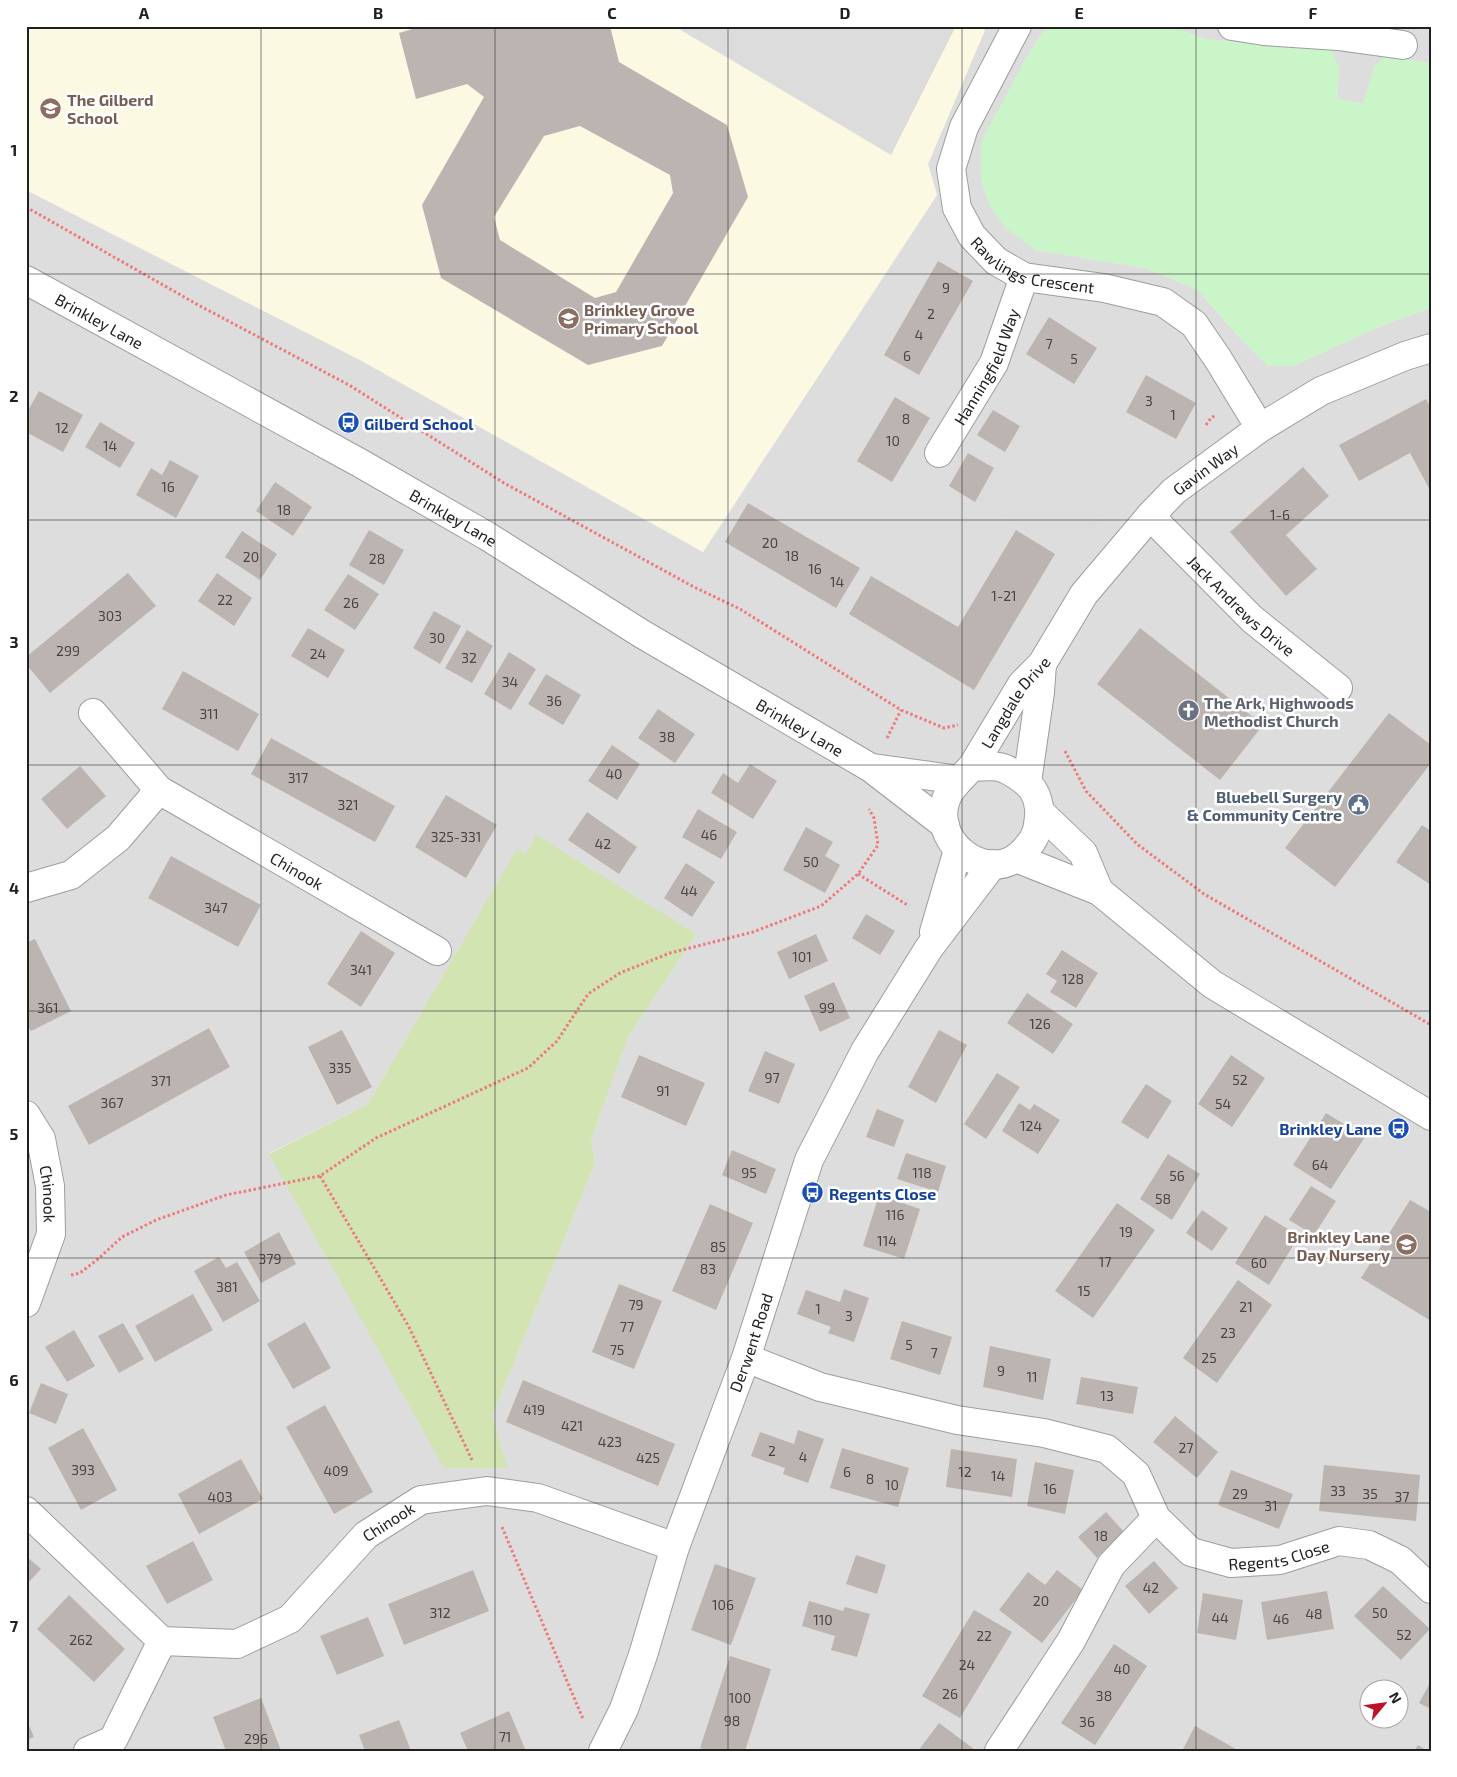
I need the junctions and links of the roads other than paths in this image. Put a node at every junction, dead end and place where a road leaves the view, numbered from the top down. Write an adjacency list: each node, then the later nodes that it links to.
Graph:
1 (1018, 26): 4 (street, Rawlings Crescent)
2 (1232, 26): 3 (street)
3 (1402, 44)
4 (1024, 277): 7 (street, Rawlings Crescent); 8 (street, Hanningfield Way)
5 (26, 280): 13 (street, Brinkley Lane)
6 (1431, 348): 7 (street, Gavin Way)
7 (1260, 428): 9 (street, Gavin Way)
8 (939, 453)
9 (1150, 516): 10 (street, Gavin Way); 11 (street, Jack Andrews Drive)
10 (1042, 664): 14 (street, Langdale Drive); 15 (street, Langdale Drive)
11 (1338, 688)
12 (93, 713): 16 (street, Chinook)
13 (871, 768): 14 (street, Brinkley Lane); 18 (street, Brinkley Lane)
14 (966, 774): 15 (street, Brinkley Lane); 18 (street)
15 (1028, 782): 17 (street)
16 (158, 790): 21 (street); 24 (street, Chinook)
17 (1041, 813): 20 (street); 22 (street)
18 (945, 825): 19 (street, Brinkley Lane)
19 (958, 850): 20 (street); 23 (street, Derwent Road)
20 (1005, 861): 22 (street); 23 (street, Derwent Road)
21 (26, 888)
22 (1099, 891): 26 (street)
23 (933, 936): 28 (street, Derwent Road)
24 (437, 951)
25 (26, 1115): 27 (street, Chinook)
26 (1431, 1116)
27 (30, 1294)
28 (746, 1358): 30 (street, Regents Close); 31 (street, Derwent Road)
29 (26, 1512): 33 (street)
30 (1156, 1518): 32 (street, Regents Close); 36 (street)
31 (675, 1546): 33 (street, Chinook); 35 (street, Derwent Road)
32 (1431, 1589)
33 (162, 1641): 34 (street)
34 (88, 1751)
35 (603, 1751)
36 (999, 1751)

